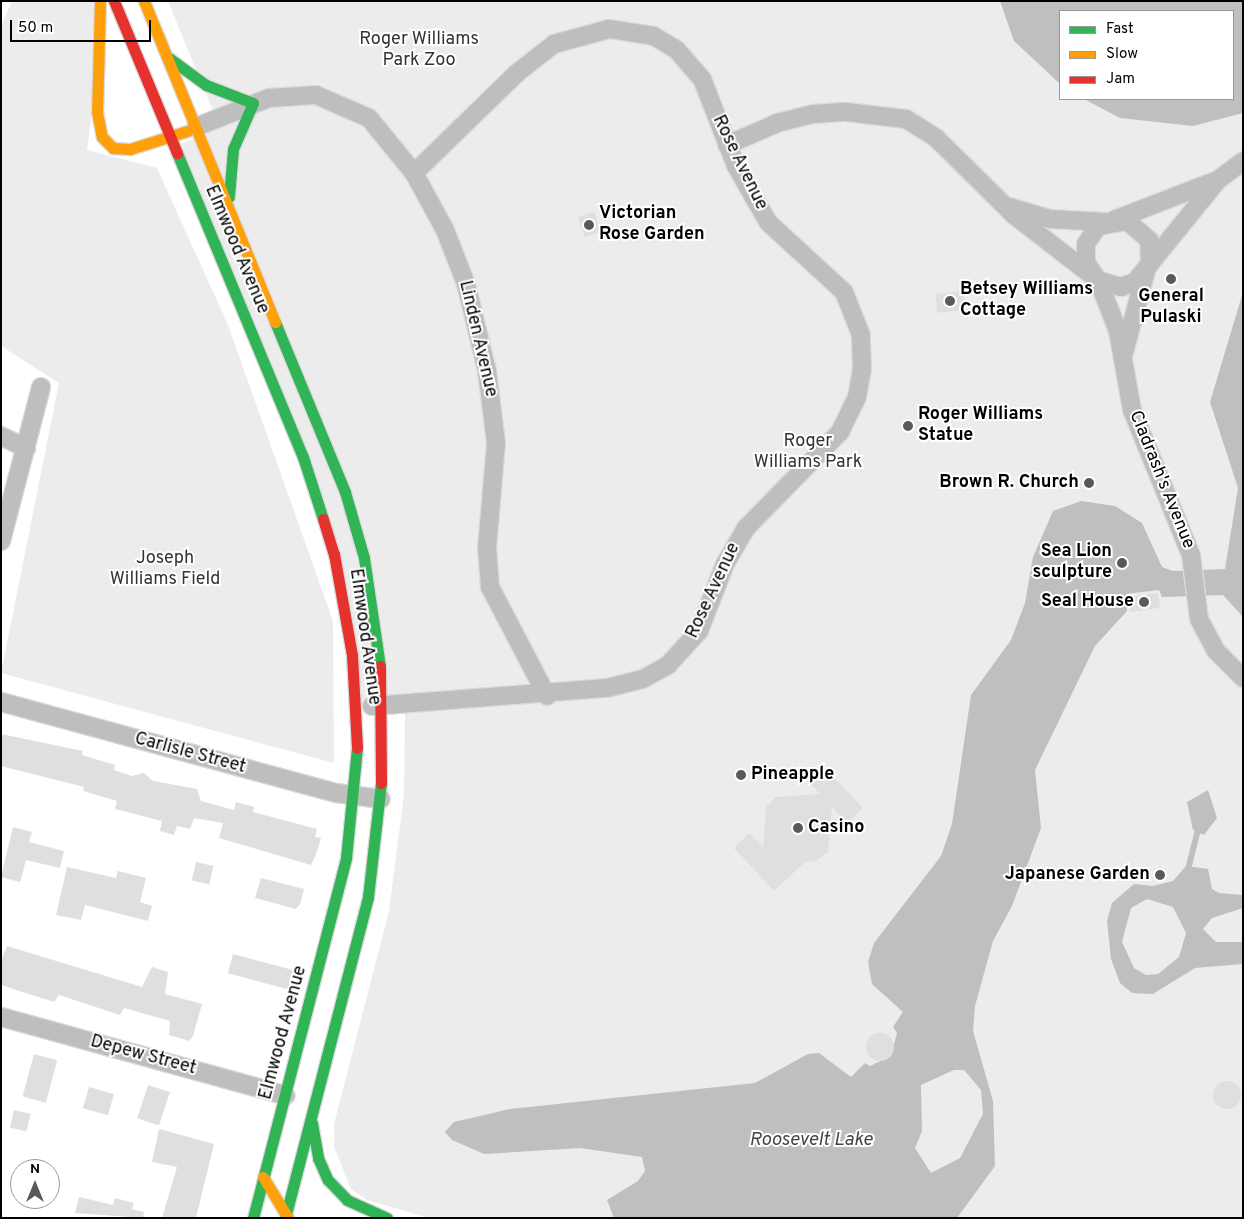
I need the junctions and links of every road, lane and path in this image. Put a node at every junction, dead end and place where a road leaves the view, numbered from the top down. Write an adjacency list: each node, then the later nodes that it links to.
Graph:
1 (100, 1): 7 (main road)
2 (114, 1): 7 (main road, Elmwood Avenue)
3 (144, 1): 4 (main road, Elmwood Avenue)
4 (166, 55): 5 (main road); 6 (main road, Elmwood Avenue)
5 (253, 103): 6 (street, Linden Avenue); 10 (street, Linden Avenue); 13 (main road)
6 (196, 128): 7 (main road); 13 (main road, Elmwood Avenue)
7 (170, 137): 26 (main road, Elmwood Avenue)
8 (727, 145): 10 (street, Rose Avenue); 12 (street); 23 (street, Rose Avenue)
9 (1243, 161): 11 (street)
10 (414, 173): 23 (street, Linden Avenue)
11 (1218, 180): 14 (street); 15 (street)
12 (999, 201): 14 (street); 16 (street)
13 (231, 212): 25 (main road, Elmwood Avenue)
14 (1109, 221): 15 (street); 16 (street)
15 (1148, 268): 16 (street); 17 (street, Cladrash's Avenue)
16 (1096, 278): 17 (street, Cladrash's Avenue)
17 (1123, 356): 22 (street, Cladrash's Avenue)
18 (41, 387): 20 (street)
19 (1, 436): 20 (street)
20 (26, 448): 21 (street)
21 (1, 541)
22 (1243, 678)
23 (547, 696): 25 (street, Rose Avenue)
24 (1, 702): 27 (street, Carlisle Street)
25 (383, 705): 26 (street, Rose Avenue); 28 (main road, Elmwood Avenue)
26 (356, 707): 27 (main road, Elmwood Avenue)
27 (355, 796): 28 (street, Carlisle Street); 30 (main road, Elmwood Avenue)
28 (381, 799): 31 (main road, Elmwood Avenue)
29 (1, 1017): 30 (street, Depew Street)
30 (285, 1095): 32 (main road, Elmwood Avenue)
31 (312, 1122): 33 (main road, Elmwood Avenue); 35 (main road)
32 (263, 1177): 33 (main road); 34 (main road, Elmwood Avenue)
33 (286, 1217)
34 (253, 1218)
35 (387, 1218)

